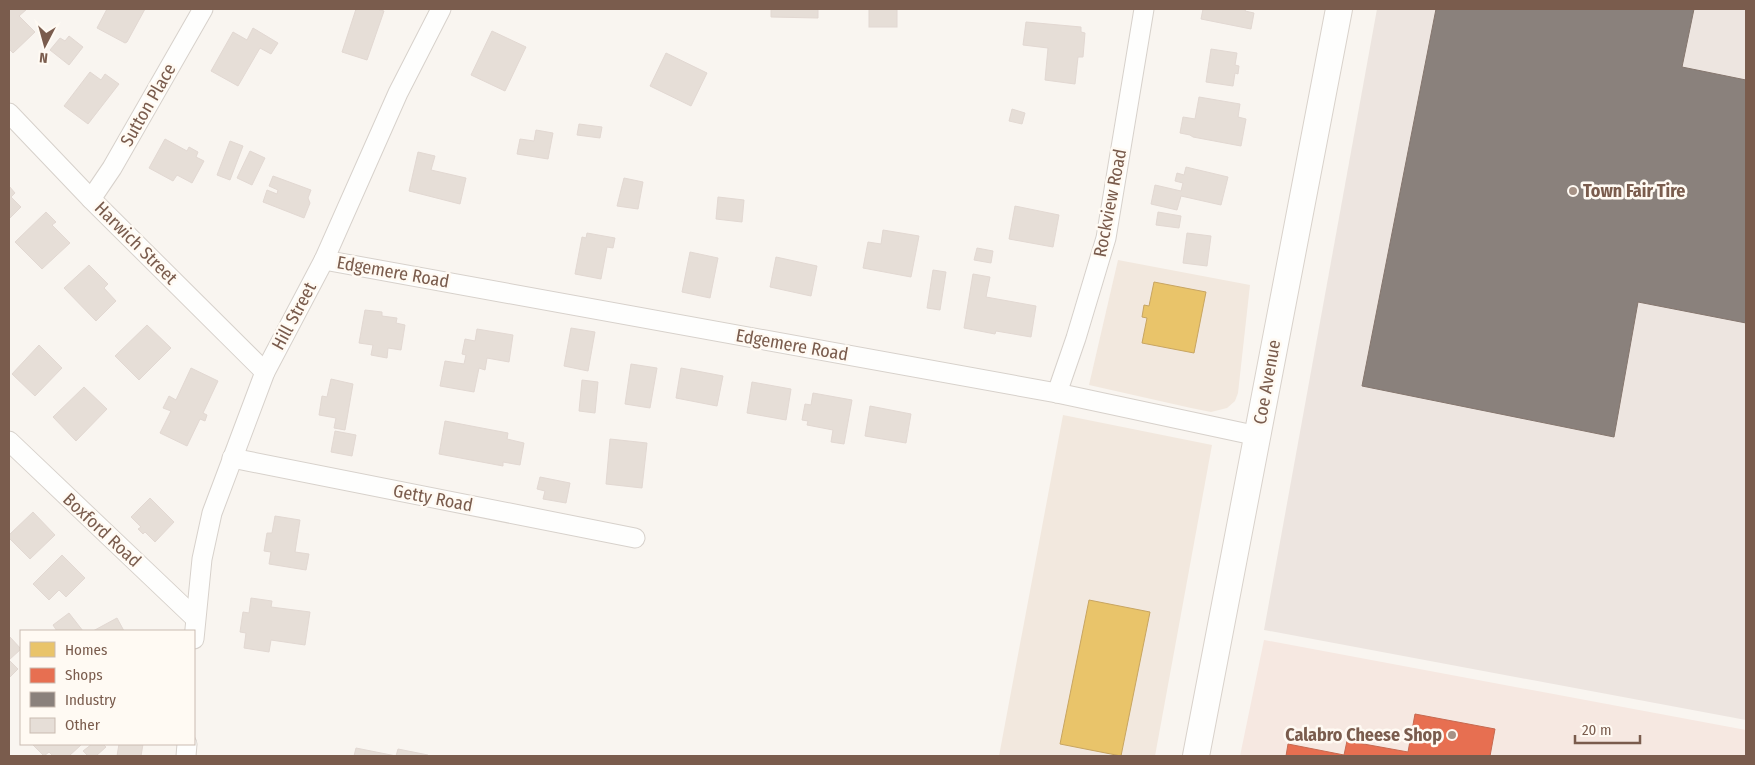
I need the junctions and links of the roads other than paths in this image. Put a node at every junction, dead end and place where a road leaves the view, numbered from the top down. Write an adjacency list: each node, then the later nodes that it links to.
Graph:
1 (203, 9): 6 (street, Sutton Place)
2 (441, 9): 7 (street, Hill Street)
3 (1144, 9): 9 (street, Rockview Road)
4 (1339, 9): 10 (main road, Coe Avenue)
5 (9, 113): 6 (street, Harwich Street)
6 (91, 199): 8 (street, Harwich Street)
7 (324, 260): 8 (street, Hill Street); 9 (street, Edgemere Road)
8 (265, 372): 12 (street, Hill Street)
9 (1058, 393): 10 (street, Edgemere Road)
10 (1258, 436): 16 (main road, Coe Avenue)
11 (9, 441): 14 (street, Boxford Road)
12 (232, 458): 13 (street, Getty Road); 14 (street, Hill Street)
13 (635, 538)
14 (195, 618): 15 (street, Hill Street)
15 (194, 630)
16 (1196, 756)

